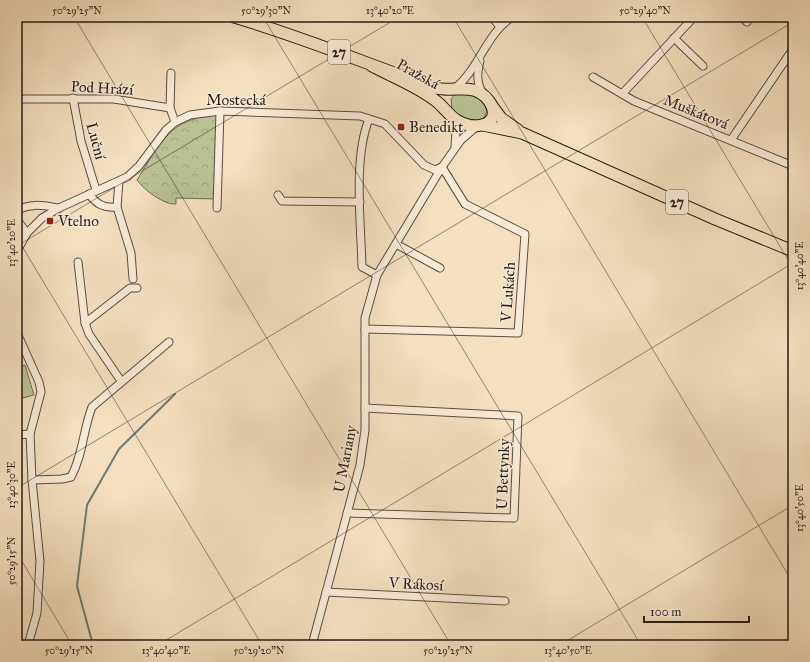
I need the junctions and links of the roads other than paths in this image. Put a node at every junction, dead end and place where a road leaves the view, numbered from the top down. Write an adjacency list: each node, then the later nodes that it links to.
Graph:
1 (234, 17): 11 (main road, Pražská / 27)
2 (424, 17): 6 (street)
3 (492, 17): 7 (street)
4 (512, 17): 7 (street)
5 (694, 17): 8 (street)
6 (415, 18)
7 (500, 27): 10 (street)
8 (674, 38): 12 (street); 16 (street)
9 (793, 49): 27 (street)
10 (480, 57): 15 (street); 19 (street)
11 (372, 66): 15 (main road, Pražská / 27); 22 (main road, Pražská / 27)
12 (703, 66)
13 (171, 73): 20 (street)
14 (593, 77): 16 (street, Muškátová)
15 (452, 89): 19 (main road, Pražská / 27); 22 (main road, Pražská)
16 (622, 94): 27 (street, Muškátová)
17 (73, 98): 18 (street, Pod Hrází); 20 (street, Pod Hrází); 32 (street, Luční)
18 (17, 99)
19 (489, 102): 25 (main road); 26 (main road, Pražská / 27)
20 (170, 108): 24 (street)
21 (220, 111): 23 (street, Mostecká); 24 (street, Mostecká); 38 (street)
22 (449, 113): 25 (main road, Pražská / 27); 28 (street)
23 (369, 119): 30 (street, Mostecká); 35 (street)
24 (175, 122): 31 (street, Mostecká)
25 (481, 125): 26 (main road, Pražská / 27); 28 (street)
26 (522, 133): 44 (main road, 27)
27 (731, 140): 29 (street, Muškátová)
28 (454, 148): 30 (street)
29 (793, 166)
30 (442, 167): 42 (street, U Mariany); 51 (street, V Lukách)
31 (119, 181): 32 (street, Mostecká); 36 (street)
32 (96, 190): 33 (street, Mostecká)
33 (89, 194): 36 (street); 37 (street, Mostecká)
34 (278, 195): 35 (street)
35 (360, 202): 47 (street)
36 (117, 207): 48 (street)
37 (59, 208): 39 (street); 41 (street, Mostecká)
38 (217, 208)
39 (17, 210)
40 (17, 220): 41 (street)
41 (27, 233): 43 (street, Mostecká)
42 (396, 244): 46 (street); 47 (street, U Mariany)
43 (17, 251)
44 (793, 251)
45 (78, 262): 50 (street)
46 (440, 268)
47 (377, 275): 51 (street, U Mariany)
48 (133, 280)
49 (137, 288): 50 (street)
50 (85, 323): 54 (street)
51 (365, 329): 55 (street, U Mariany)
52 (17, 333): 56 (street)
53 (169, 342): 54 (street)
54 (121, 381): 58 (street)
55 (365, 408): 59 (street, U Mariany); 59 (street, U Bettynky)
56 (30, 434): 57 (street); 58 (street)
57 (17, 435)
58 (32, 480): 62 (street)
59 (347, 513): 60 (street, U Mariany)
60 (326, 592): 61 (street, V Rákosí); 63 (street, U Mariany)
61 (505, 601)
62 (28, 645)
63 (312, 645)

